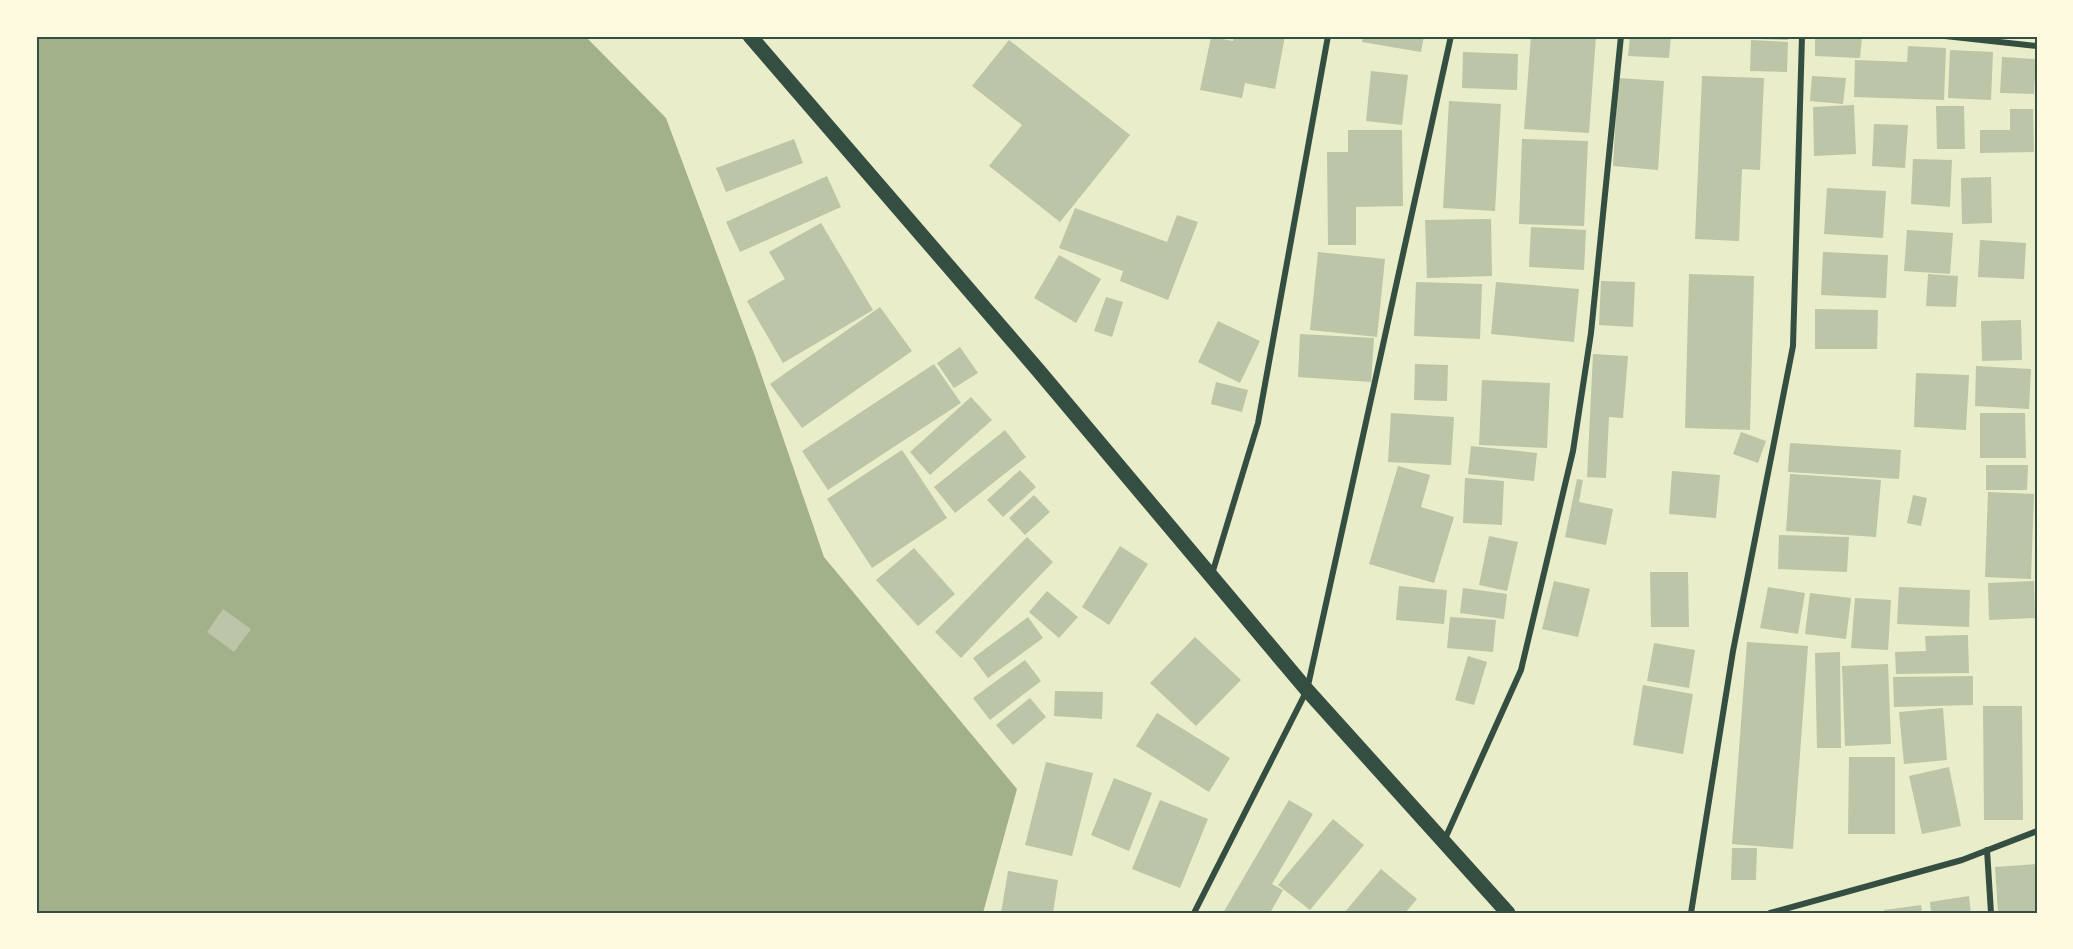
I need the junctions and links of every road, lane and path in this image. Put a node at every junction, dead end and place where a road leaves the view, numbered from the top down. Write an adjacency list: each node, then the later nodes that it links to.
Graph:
1 (750, 36): 8 (main road)
2 (1328, 36): 8 (street)
3 (1451, 36): 9 (street)
4 (1621, 36): 11 (street)
5 (1802, 36): 15 (street)
6 (1945, 36): 7 (street)
7 (2037, 46)
8 (1211, 576): 9 (main road)
9 (1307, 690): 11 (main road); 13 (street)
10 (2037, 831): 12 (street)
11 (1444, 841): 14 (main road)
12 (1987, 850): 16 (street); 17 (street)
13 (1194, 913)
14 (1508, 913)
15 (1691, 913)
16 (1770, 913)
17 (1991, 913)

